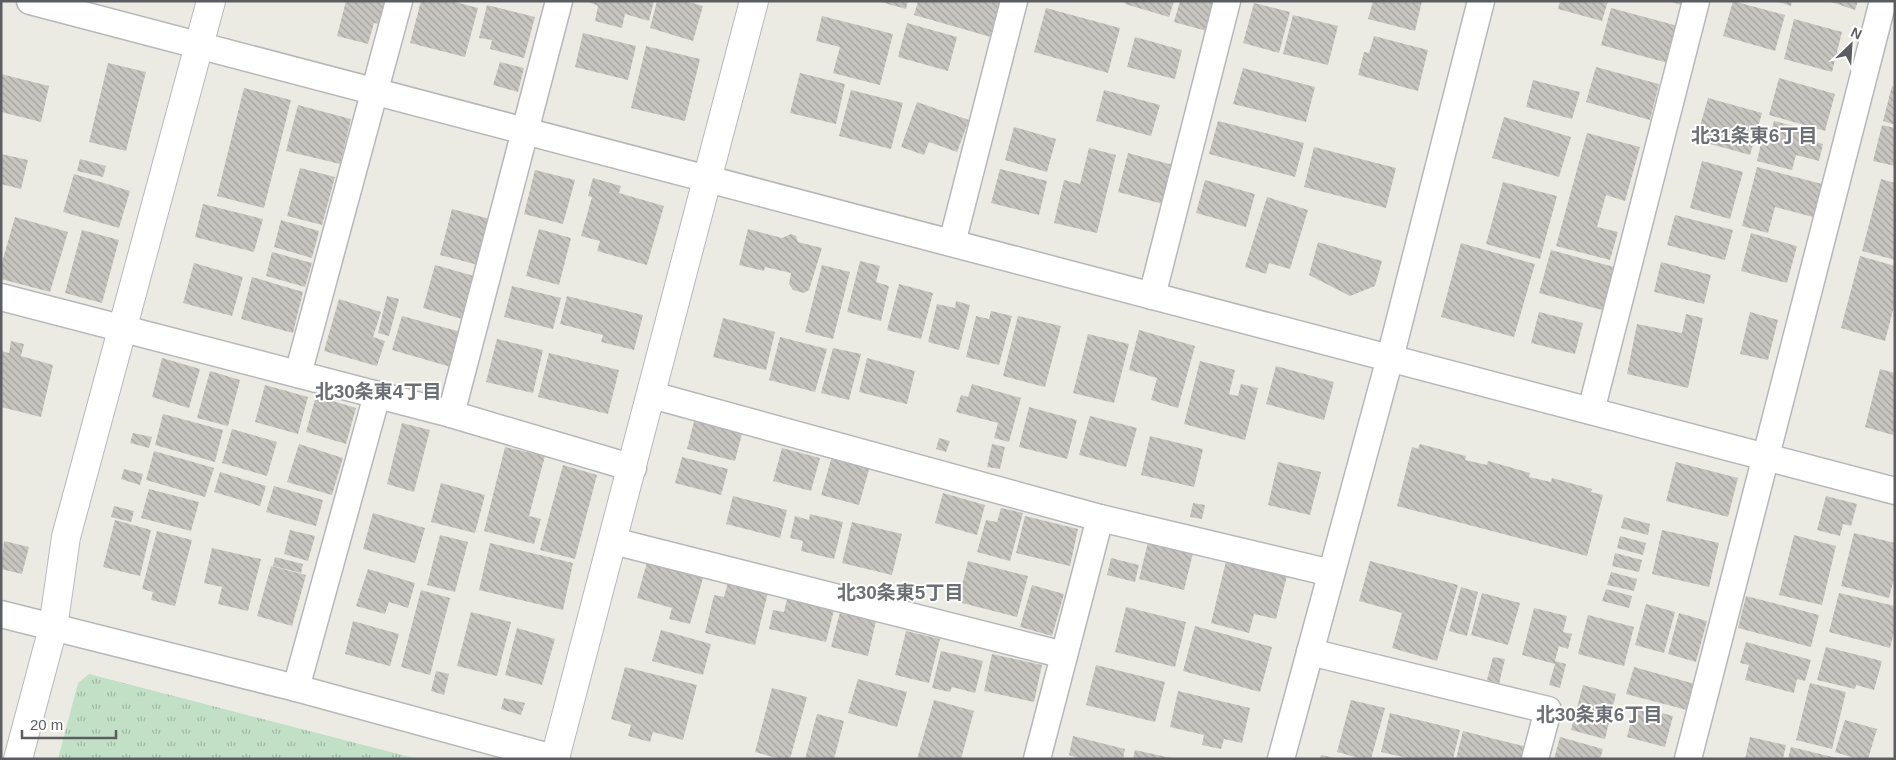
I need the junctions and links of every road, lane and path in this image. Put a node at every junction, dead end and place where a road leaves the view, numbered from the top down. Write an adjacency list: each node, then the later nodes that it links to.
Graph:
1 (30, 1): 11 (street)
2 (211, 1): 11 (street)
3 (399, 1): 12 (street)
4 (560, 1): 13 (street)
5 (754, 1): 14 (street)
6 (1014, 1): 15 (street)
7 (1227, 1): 16 (street)
8 (1481, 1): 19 (street)
9 (1696, 1): 23 (street)
10 (1883, 1): 25 (street)
11 (199, 45): 12 (street); 18 (street)
12 (375, 92): 13 (street); 20 (street)
13 (524, 131): 14 (street); 24 (street)
14 (708, 179): 15 (street); 22 (street)
15 (952, 243): 16 (street)
16 (1152, 296): 19 (street)
17 (1, 297): 18 (street)
18 (122, 328): 20 (street); 32 (street)
19 (1390, 358): 23 (street); 30 (street)
20 (298, 374): 21 (street)
21 (377, 395): 24 (street); 35 (street)
22 (652, 396): 26 (street); 28 (street)
23 (1591, 411): 25 (street)
24 (451, 414): 26 (street)
25 (1766, 457): 27 (street); 41 (street)
26 (633, 468): 29 (street)
27 (1895, 490)
28 (1100, 518): 30 (street); 34 (street)
29 (613, 541): 34 (street); 36 (street)
30 (1330, 574): 33 (street)
31 (1, 614): 32 (street)
32 (53, 628): 35 (street); 37 (street)
33 (1310, 652): 39 (street); 40 (street)
34 (1064, 655): 38 (street)
35 (296, 688): 36 (street)
36 (556, 758)
37 (18, 759)
38 (1037, 759)
39 (1281, 759)
40 (1535, 759)
41 (1688, 759)

